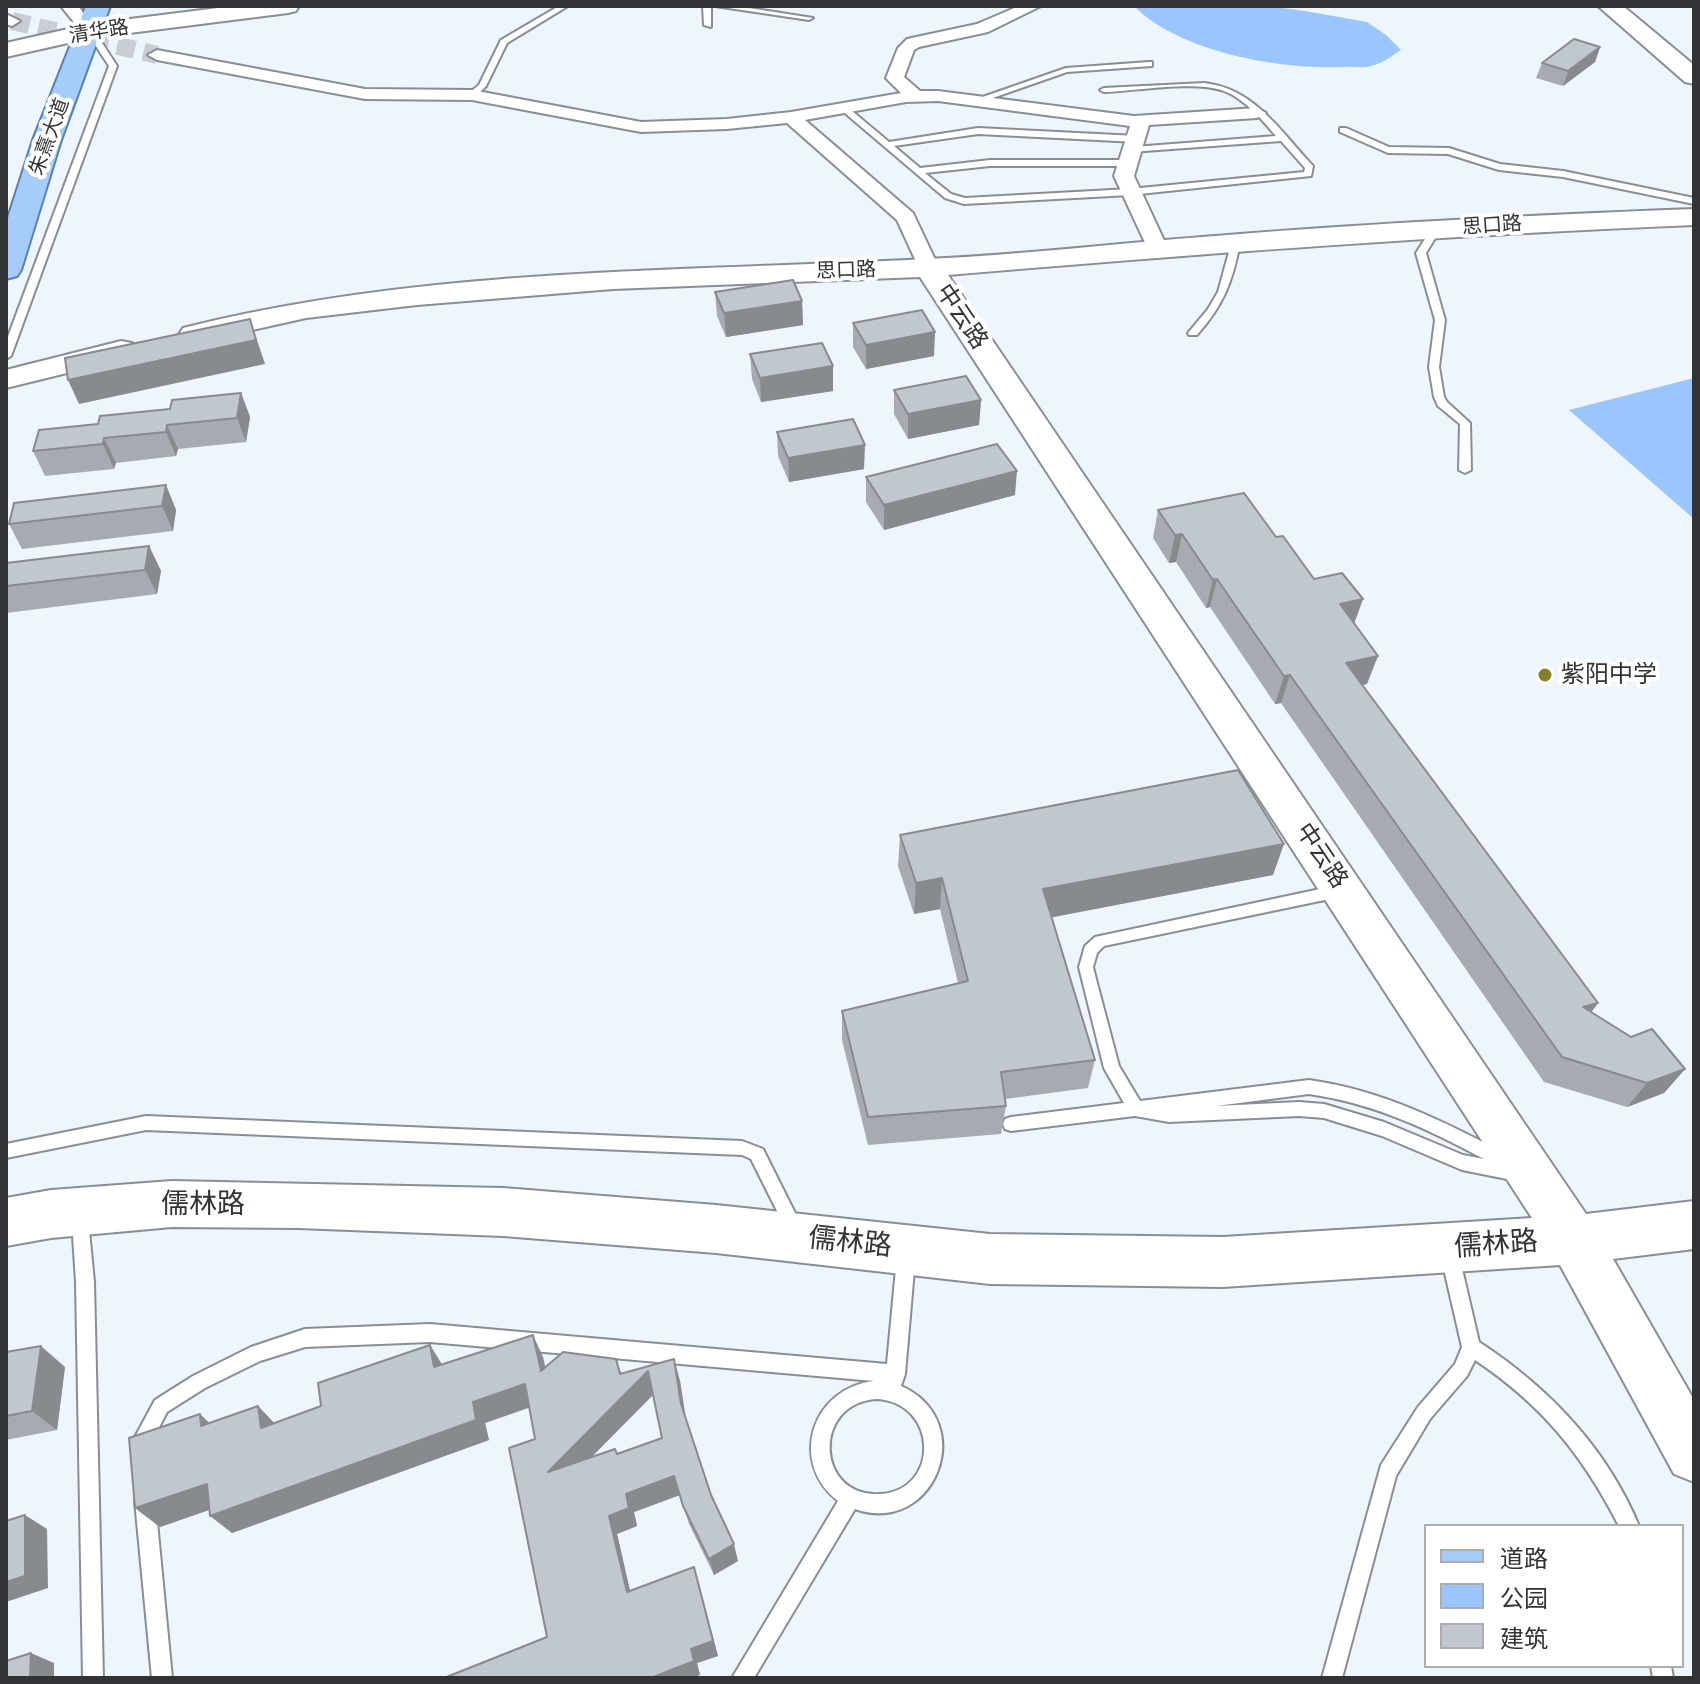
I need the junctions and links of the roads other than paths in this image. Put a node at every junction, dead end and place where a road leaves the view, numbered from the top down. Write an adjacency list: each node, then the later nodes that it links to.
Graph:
1 (69, 6): 9 (street)
2 (288, 6): 9 (street, 清华路)
3 (564, 6): 16 (lane)
4 (707, 6): 10 (lane)
5 (719, 6): 8 (lane)
6 (1033, 6): 17 (street)
7 (1609, 6): 14 (street)
8 (809, 18)
9 (94, 19): 11 (street, 清华路); 34 (main road, 朱熹大道); 36 (lane)
10 (708, 25)
11 (6, 50)
12 (157, 55): 16 (street)
13 (1149, 64): 18 (lane)
14 (1694, 77)
15 (1104, 90): 20 (lane)
16 (472, 95): 21 (street)
17 (916, 97): 18 (street); 19 (street)
18 (978, 100): 24 (street)
19 (843, 108): 21 (street); 25 (lane)
20 (1257, 113): 23 (lane); 24 (street)
21 (791, 117): 33 (street)
22 (1343, 130): 28 (lane)
23 (1282, 138): 24 (lane); 27 (lane)
24 (1135, 143): 25 (lane); 26 (lane); 27 (street)
25 (887, 145): 26 (lane)
26 (916, 171): 27 (lane)
27 (1130, 192): 32 (street)
28 (1694, 201)
29 (1694, 217): 30 (street, 思口路)
30 (1435, 230): 31 (street, 思口路); 38 (lane)
31 (1235, 243): 32 (street, 思口路); 35 (lane)
32 (1158, 249): 33 (street, 思口路)
33 (929, 268): 37 (street, 思口路); 39 (street, 中云路)
34 (6, 270)
35 (1193, 333)
36 (6, 356)
37 (6, 379)
38 (1465, 470)
39 (1344, 890): 40 (lane); 43 (street, 中云路)
40 (1136, 1109): 41 (lane); 43 (lane); 43 (lane)
41 (1011, 1124)
42 (6, 1151): 47 (lane)
43 (1533, 1176): 48 (street, 中云路)
44 (80, 1211): 45 (street, 儒林路); 47 (street, 儒林路); 56 (lane)
45 (6, 1222)
46 (1694, 1225): 48 (street, 儒林路)
47 (800, 1238): 50 (street, 儒林路)
48 (1574, 1240): 49 (street, 儒林路); 53 (street, 中云路)
49 (1448, 1248): 50 (street, 儒林路); 51 (lane)
50 (907, 1249): 52 (lane)
51 (1471, 1347): 55 (lane); 59 (lane)
52 (895, 1383): 54 (lane); 54 (lane); 57 (lane)
53 (1694, 1454)
54 (851, 1498): 58 (lane)
55 (1628, 1524)
56 (93, 1678)
57 (162, 1678)
58 (742, 1678)
59 (1332, 1678)

